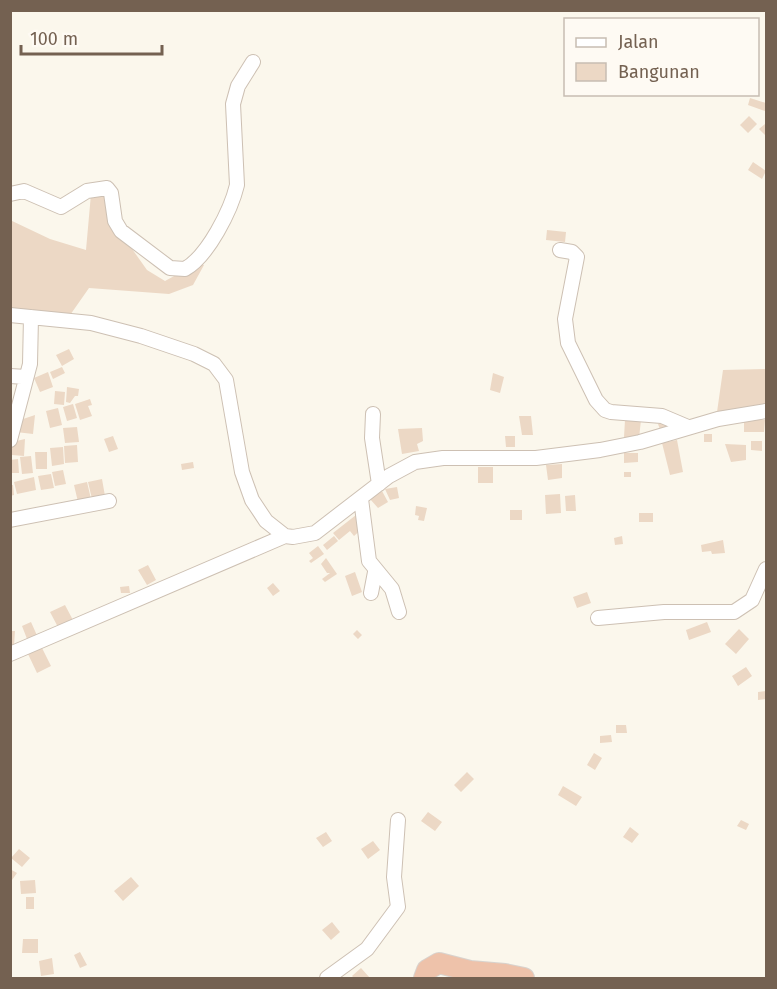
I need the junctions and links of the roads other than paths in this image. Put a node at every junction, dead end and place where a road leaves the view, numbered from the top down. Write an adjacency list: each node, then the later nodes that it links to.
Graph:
1 (253, 62): 2 (street)
2 (10, 194)
3 (560, 250): 10 (street)
4 (10, 315): 5 (street)
5 (31, 317): 7 (street); 16 (street)
6 (10, 376): 7 (street)
7 (26, 377): 11 (street)
8 (766, 411): 10 (street)
9 (373, 414): 12 (street)
10 (688, 428): 12 (street)
11 (10, 440)
12 (380, 484): 13 (street)
13 (361, 499): 16 (street); 18 (street)
14 (109, 501): 15 (street)
15 (10, 520)
16 (285, 536): 22 (street)
17 (766, 569): 21 (street)
18 (375, 572): 19 (street); 20 (street)
19 (370, 593)
20 (399, 612)
21 (598, 618)
22 (10, 654)
23 (398, 820): 24 (street)
24 (327, 978)
25 (424, 978): 26 (highway)
26 (524, 978)

